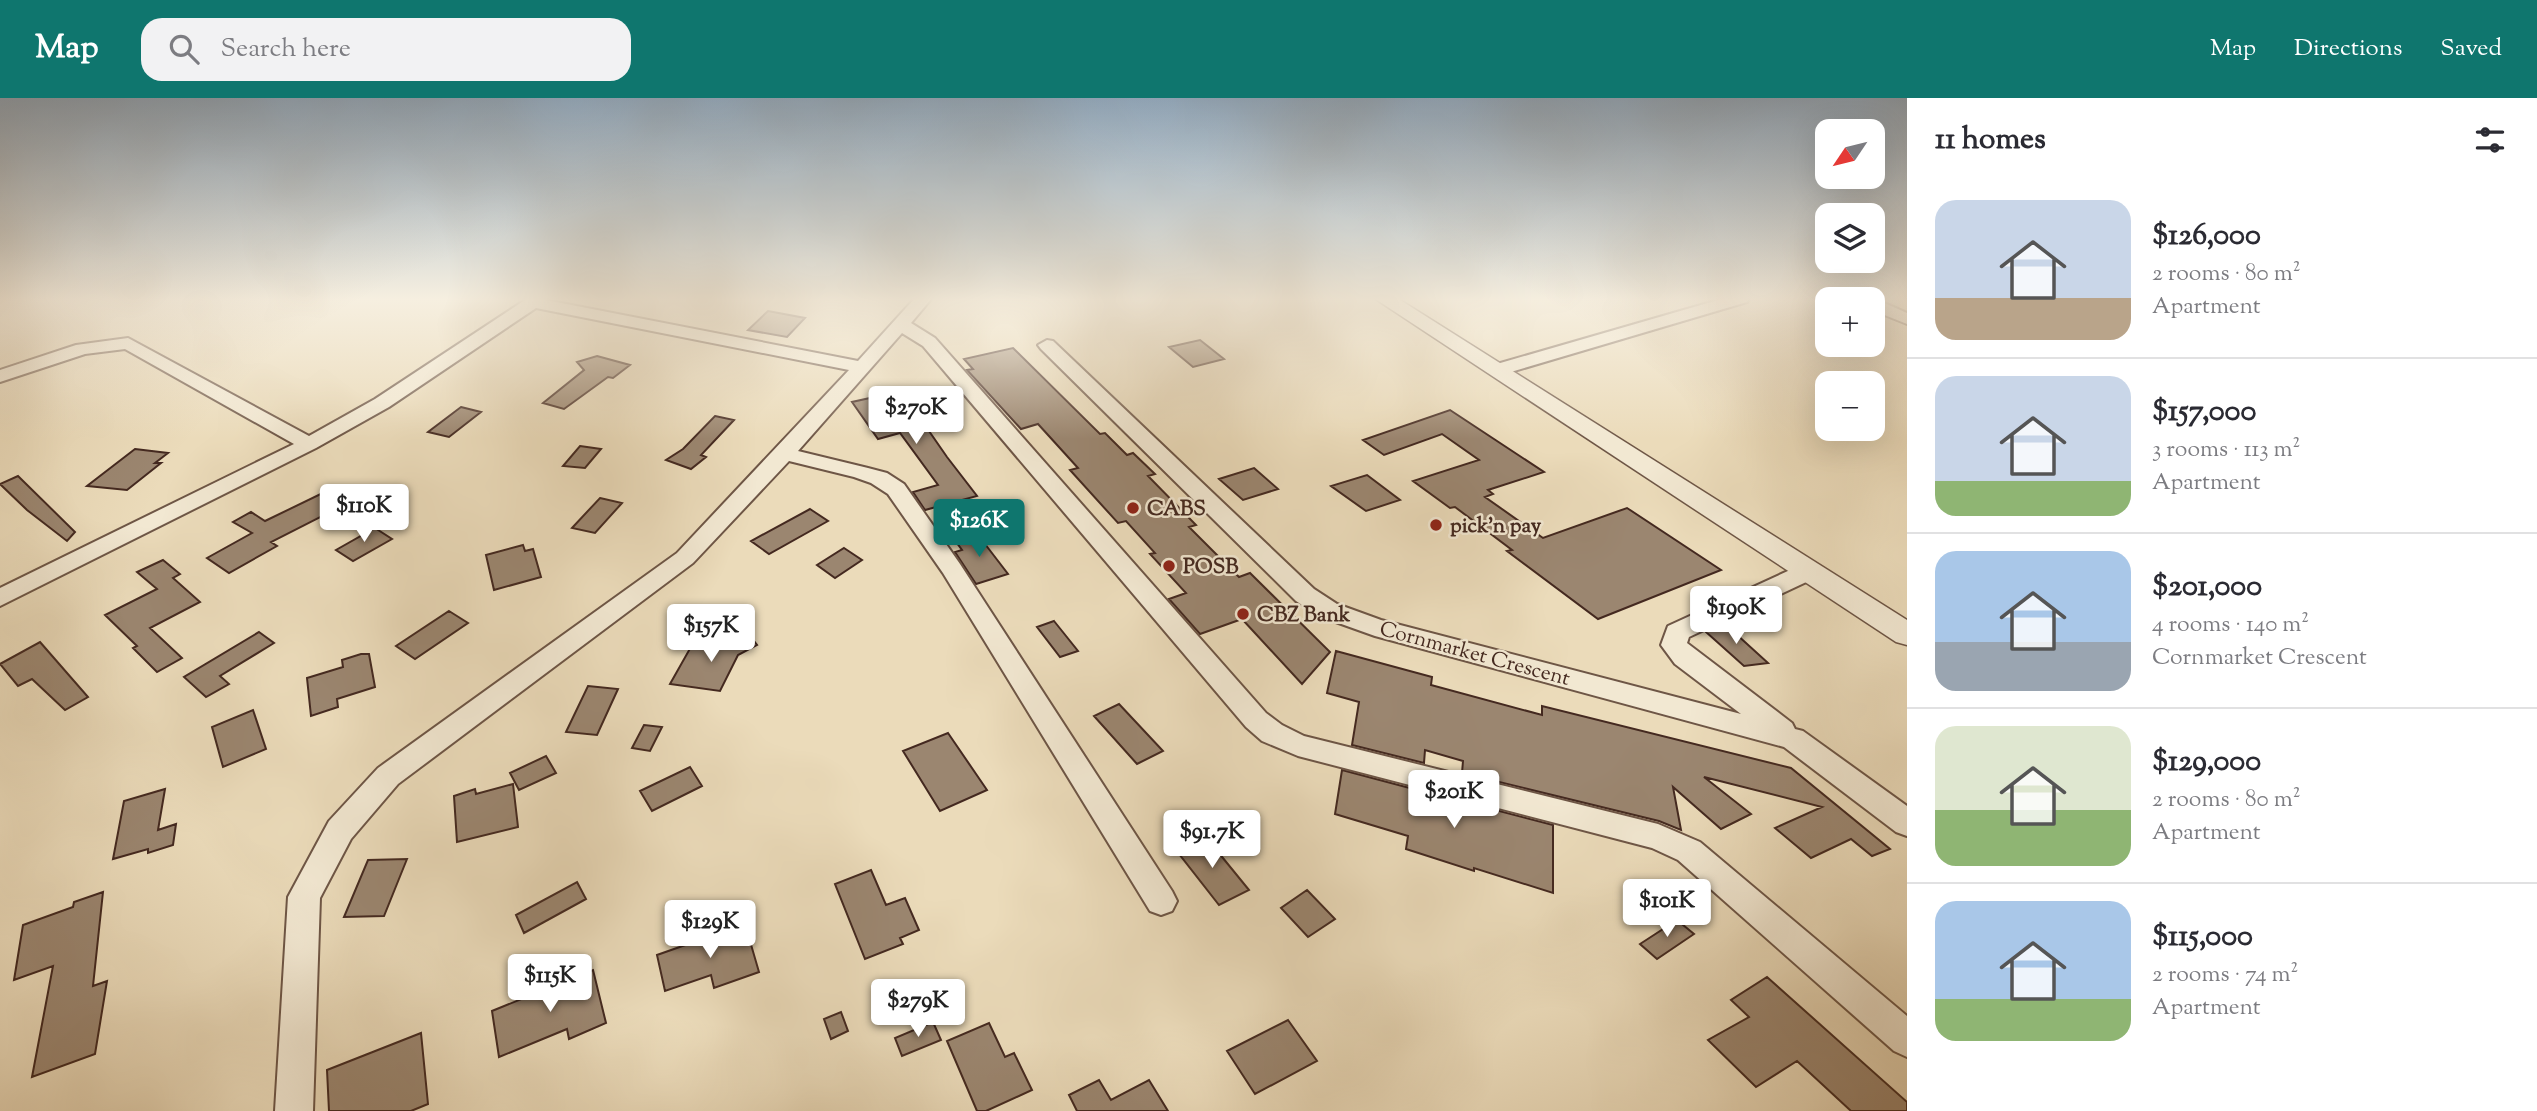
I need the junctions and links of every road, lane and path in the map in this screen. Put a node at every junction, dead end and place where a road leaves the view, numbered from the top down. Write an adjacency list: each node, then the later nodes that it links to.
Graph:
1 (111, 345): 12 (street)
2 (132, 345): 13 (street)
3 (468, 345): 13 (street)
4 (756, 345): 10 (street)
5 (881, 345): 10 (street)
6 (932, 345): 21 (street)
7 (1047, 345): 18 (street, Cornmarket Crescent)
8 (1458, 345): 11 (street)
9 (1581, 345): 11 (street)
10 (861, 367): 14 (street)
11 (1497, 370): 15 (street)
12 (0, 376)
13 (309, 444): 16 (street)
14 (784, 454): 20 (street); 22 (street)
15 (1809, 571): 17 (street); 18 (street, Cornmarket Crescent)
16 (0, 598)
17 (1907, 634)
18 (1793, 739): 19 (street, Cornmarket Crescent)
19 (1907, 822)
20 (1161, 901)
21 (1907, 1039)
22 (294, 1111)

